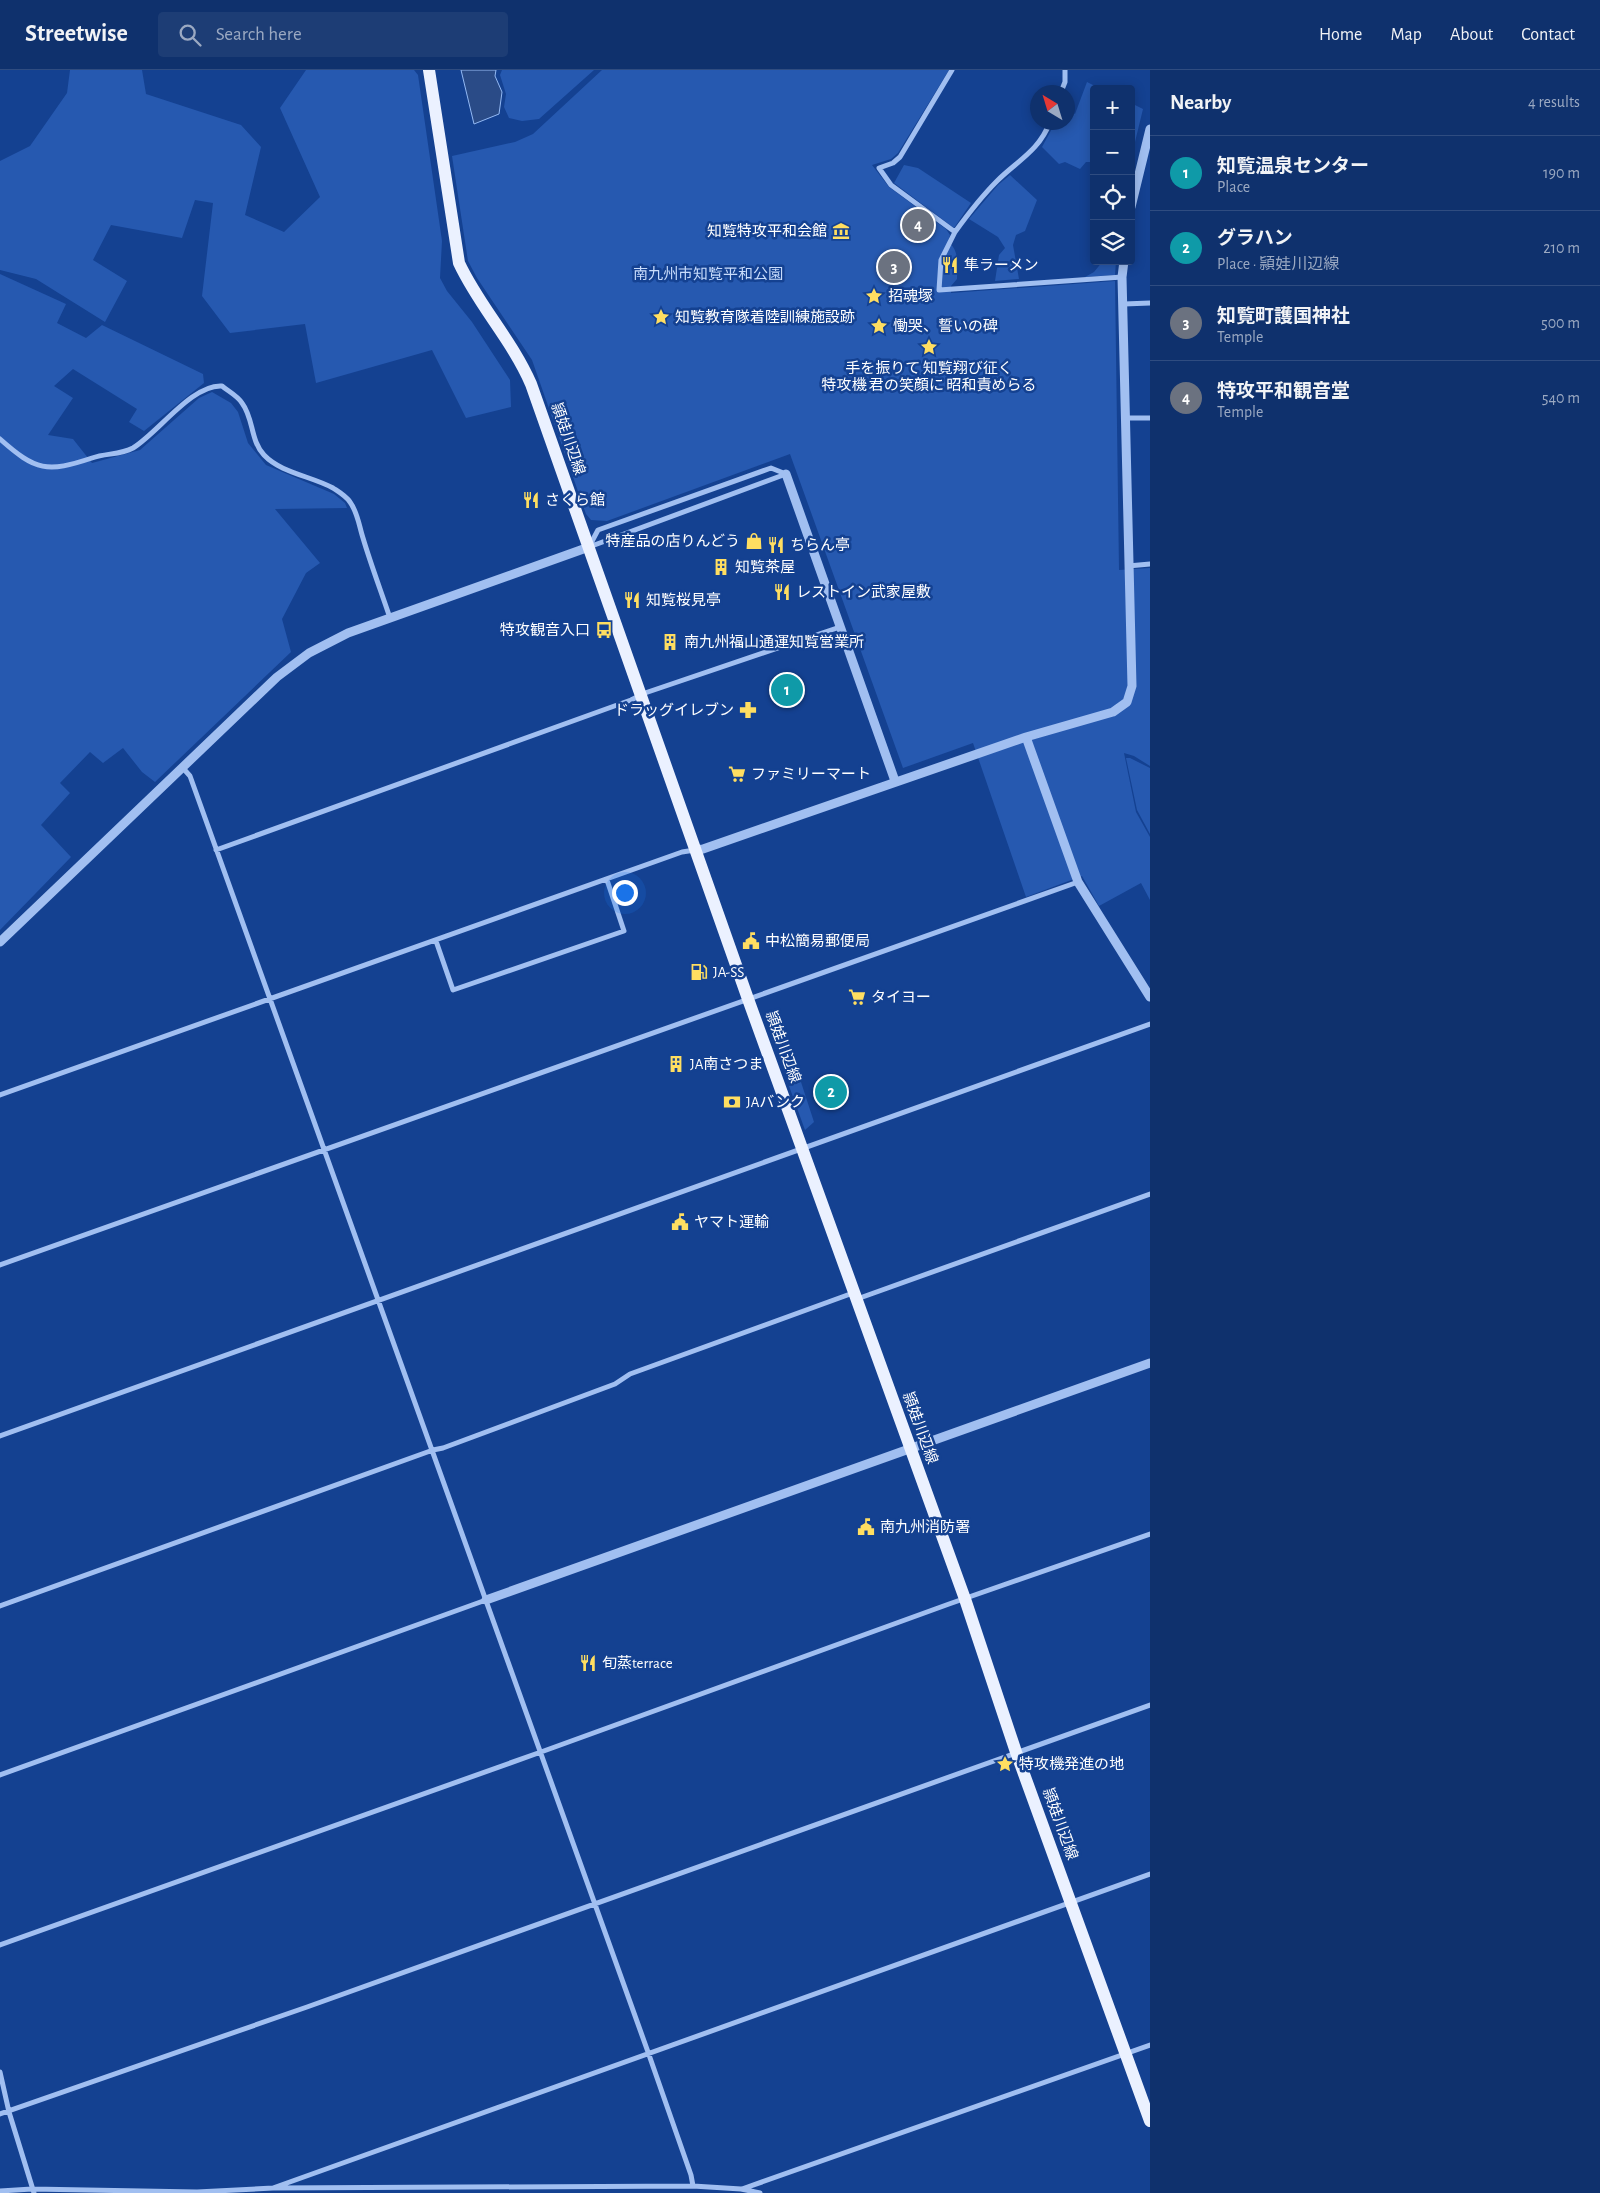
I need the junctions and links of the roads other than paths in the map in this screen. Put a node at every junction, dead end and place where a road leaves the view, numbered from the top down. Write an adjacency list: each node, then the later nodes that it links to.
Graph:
1 (429, 70): 18 (main road, 頴娃川辺線)
2 (952, 70): 9 (street)
3 (1065, 70): 4 (street)
4 (1064, 85)
5 (1150, 129): 7 (street)
6 (1047, 130): 9 (street)
7 (1147, 157): 8 (street)
8 (1135, 195)
9 (955, 232): 11 (street)
10 (1124, 265): 11 (street)
11 (1122, 277): 13 (street)
12 (1150, 303): 13 (street)
13 (1124, 304): 14 (street)
14 (1125, 418): 15 (street); 20 (street)
15 (1150, 418)
16 (0, 439): 21 (street)
17 (786, 474): 18 (street); 18 (street); 22 (street)
18 (589, 547): 21 (street); 23 (main road, 頴娃川辺線)
19 (1150, 564): 20 (street)
20 (1128, 566): 24 (street)
21 (390, 618): 25 (street)
22 (840, 627): 23 (street); 26 (street)
23 (640, 695): 27 (street); 28 (main road, 頴娃川辺線)
24 (1026, 737): 26 (street); 30 (street)
25 (182, 766): 27 (street); 32 (street)
26 (895, 781): 28 (street)
27 (216, 850): 34 (street)
28 (696, 850): 29 (street); 35 (main road, 頴娃川辺線)
29 (607, 880): 31 (street); 31 (street)
30 (1078, 882): 33 (street); 35 (street)
31 (436, 941): 34 (street)
32 (0, 942)
33 (1150, 997)
34 (270, 999): 37 (street); 38 (street)
35 (748, 999): 38 (street); 39 (main road, 頴娃川辺線)
36 (1150, 1024): 39 (street)
37 (0, 1096)
38 (326, 1149): 41 (street); 43 (street)
39 (802, 1149): 42 (main road, 頴娃川辺線); 43 (street)
40 (1150, 1194): 42 (street)
41 (0, 1266)
42 (856, 1296): 46 (main road, 頴娃川辺線); 47 (street)
43 (379, 1301): 45 (street); 47 (street)
44 (1150, 1363): 46 (street)
45 (0, 1436)
46 (909, 1449): 49 (main road, 頴娃川辺線); 50 (street)
47 (433, 1450): 50 (street); 51 (street)
48 (1150, 1534): 49 (street)
49 (965, 1599): 53 (street); 54 (main road, 頴娃川辺線)
50 (486, 1600): 53 (street); 55 (street)
51 (0, 1606)
52 (1150, 1704): 54 (street)
53 (541, 1752): 58 (street); 59 (street)
54 (1016, 1752): 57 (main road, 頴娃川辺線); 58 (street)
55 (0, 1775)
56 (1150, 1874): 57 (street)
57 (1071, 1902): 61 (street); 62 (main road, 頴娃川辺線)
58 (594, 1904): 61 (street); 64 (street)
59 (0, 1945)
60 (1150, 2045): 62 (street)
61 (648, 2052): 67 (street); 68 (street)
62 (1126, 2054): 66 (main road, 頴娃川辺線); 69 (street)
63 (0, 2072): 64 (street)
64 (9, 2112): 65 (street); 72 (street)
65 (0, 2114)
66 (1150, 2121)
67 (693, 2186): 69 (street); 70 (street)
68 (273, 2188): 72 (street); 73 (street)
69 (741, 2189): 74 (street)
70 (619, 2190): 73 (street)
71 (0, 2191): 72 (street)
72 (33, 2191)
73 (443, 2191)
74 (760, 2193)

